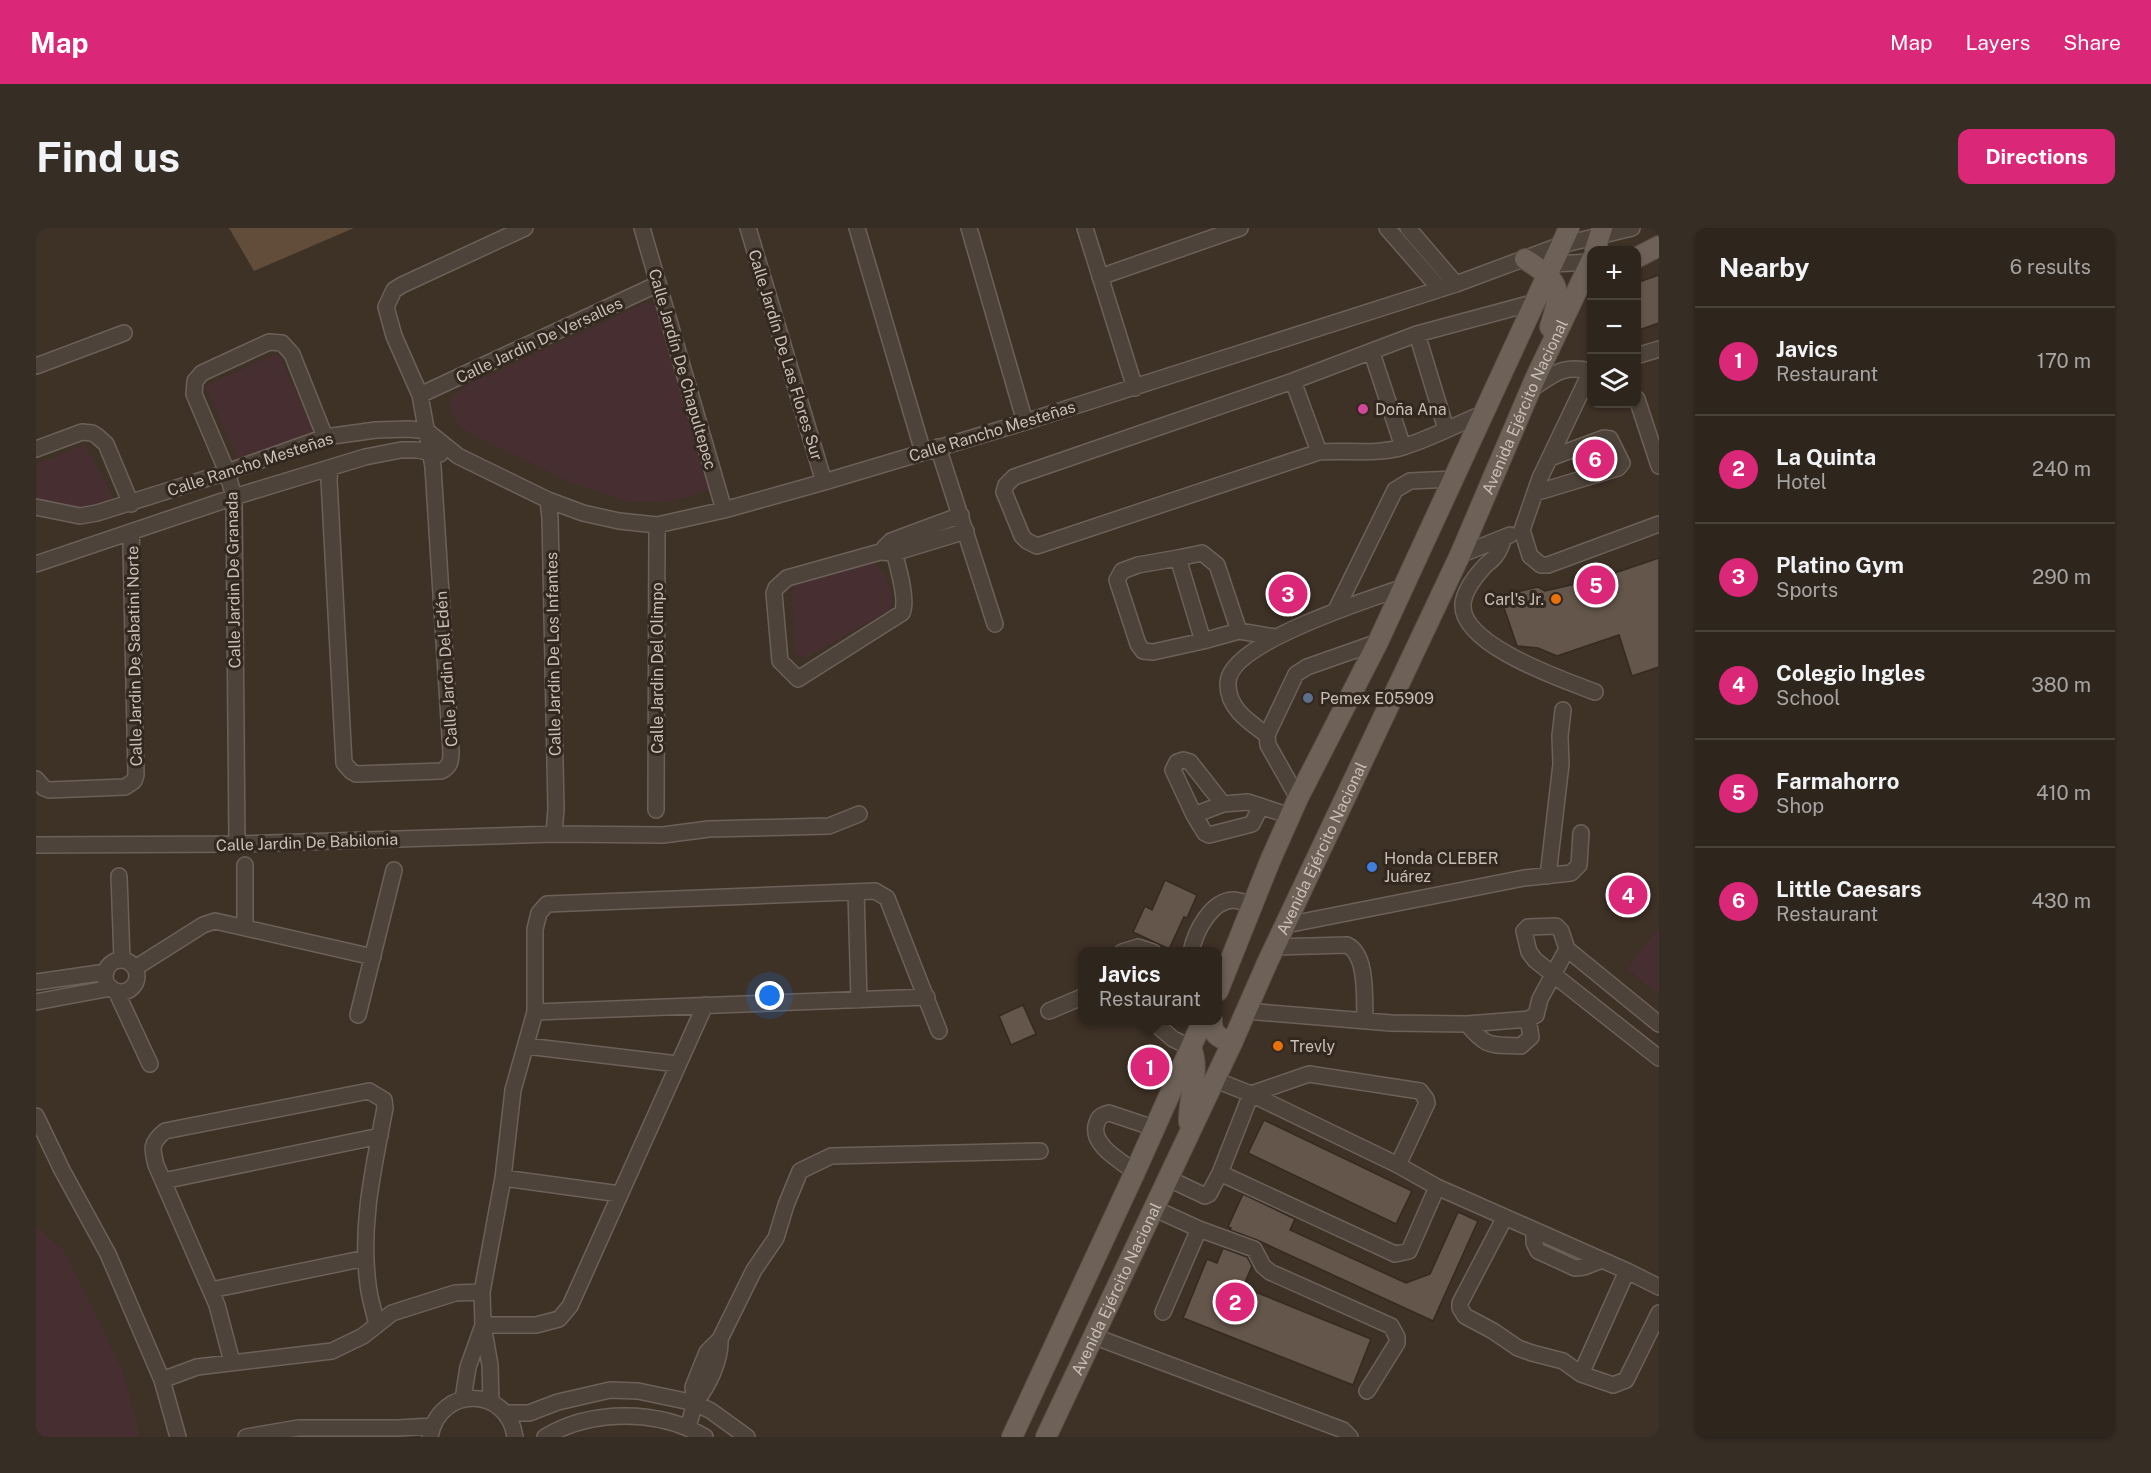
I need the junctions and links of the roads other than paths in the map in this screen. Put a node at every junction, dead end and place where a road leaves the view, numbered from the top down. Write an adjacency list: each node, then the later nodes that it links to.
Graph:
1 (525, 228): 39 (street)
2 (642, 228): 22 (street, Calle Jardín De Chapultepec)
3 (748, 228): 57 (street, Calle Jardín De Las Flores Sur)
4 (857, 228): 48 (street)
5 (969, 228): 42 (street)
6 (1085, 228): 21 (street)
7 (1240, 228): 21 (street)
8 (1387, 228): 24 (street)
9 (1408, 228): 23 (street)
10 (1632, 228): 13 (street)
11 (1565, 236): 12 (street, Calle Rancho Mesteñas); 18 (street, Calle Rancho Mesteñas); 20 (main road, Avenida Ejército Nacional)
12 (1587, 246)
13 (1602, 246)
14 (1659, 246): 15 (street); 17 (main road)
15 (1641, 251)
16 (1587, 253): 20 (street)
17 (1641, 255)
18 (1526, 260): 20 (main road); 23 (street, Calle Rancho Mesteñas)
19 (1587, 268): 27 (main road, Avenida Ejército Nacional)
20 (1549, 269): 26 (main road, Avenida Ejército Nacional); 37 (main road)
21 (1100, 277): 38 (street)
22 (658, 284): 39 (street, Calle Jardin De Versalles); 63 (street, Calle Jardín De Chapultepec)
23 (1456, 284): 24 (street, Calle Rancho Mesteñas)
24 (1440, 289): 38 (street, Calle Rancho Mesteñas)
25 (1587, 291): 27 (main road)
26 (1536, 302): 29 (street); 41 (main road, Avenida Ejército Nacional)
27 (1569, 308): 37 (main road, Avenida Ejército Nacional)
28 (124, 333): 33 (street)
29 (1417, 334): 31 (street); 43 (street)
30 (1659, 349): 32 (street)
31 (1372, 352): 36 (street); 46 (street)
32 (1641, 354)
33 (36, 366)
34 (1587, 370): 37 (street)
35 (1587, 379): 52 (street)
36 (1293, 381): 49 (street); 49 (street)
37 (1533, 384): 72 (main road, Avenida Ejército Nacional)
38 (1135, 388): 42 (street, Calle Rancho Mesteñas)
39 (420, 395): 44 (street)
40 (1640, 408): 53 (street)
41 (1482, 414): 43 (street); 56 (main road, Avenida Ejército Nacional)
42 (1025, 423): 48 (street, Calle Rancho Mesteñas)
43 (1446, 429): 46 (street)
44 (427, 431): 45 (street, Calle Rancho Mesteñas); 50 (street); 51 (street, Calle Rancho Mesteñas)
45 (325, 436): 55 (street, Calle Rancho Mesteñas); 55 (street, Calle Jardin De Granada)
46 (1403, 447): 49 (street)
47 (36, 449): 61 (street)
48 (931, 449): 57 (street, Calle Rancho Mesteñas); 64 (street)
49 (1318, 452)
50 (431, 453): 51 (street, Calle Rancho Mesteñas); 54 (street, Calle Rancho Mesteñas); 54 (street, Calle Jardin Del Edén)
51 (458, 456): 60 (street, Calle Rancho Mesteñas)
52 (1550, 458): 58 (street); 58 (street)
53 (1659, 466)
54 (330, 468): 59 (street, Calle Rancho Mesteñas)
55 (227, 471): 59 (street, Calle Jardin De Granada); 61 (street, Calle Rancho Mesteñas)
56 (1454, 479): 75 (main road, Avenida Ejército Nacional); 76 (street)
57 (824, 482): 63 (street, Calle Rancho Mesteñas)
58 (1535, 493): 67 (street)
59 (234, 496): 69 (street, Calle Rancho Mesteñas); 94 (street, Calle Jardin De Granada)
60 (548, 500): 66 (street, Calle Rancho Mesteñas); 93 (street, Calle Jardín De Los Infantes)
61 (131, 504): 62 (street, Calle Rancho Mesteñas)
62 (36, 507)
63 (724, 510): 66 (street, Calle Rancho Mesteñas)
64 (961, 515): 68 (street); 71 (street)
65 (1659, 524): 67 (street)
66 (657, 525): 89 (street, Calle Jardin Del Olimpo)
67 (1522, 530): 70 (street)
68 (966, 531): 71 (street); 77 (street)
69 (132, 533): 74 (street, Calle Rancho Mesteñas); 85 (street, Calle Jardin De Sabatini Norte)
70 (1504, 538): 72 (street); 82 (street)
71 (888, 549): 71 (street)
72 (1460, 555): 102 (main road, Avenida Ejército Nacional)
73 (1178, 558): 78 (street); 80 (street); 80 (street)
74 (36, 564)
75 (1404, 587): 76 (street); 81 (main road, Avenida Ejército Nacional)
76 (1336, 610): 79 (street)
77 (995, 624)
78 (1239, 631): 79 (street); 80 (street)
79 (1275, 637): 84 (street)
80 (1203, 641)
81 (1378, 642): 84 (street); 88 (main road, Avenida Ejército Nacional)
82 (1595, 692)
83 (1563, 710): 99 (street)
84 (1267, 735): 88 (street)
85 (36, 779)
86 (1223, 804): 87 (street); 91 (street); 91 (street)
87 (1261, 806): 88 (street); 91 (street)
88 (1294, 807): 101 (main road, Avenida Ejército Nacional)
89 (656, 810)
90 (859, 814): 93 (street, Calle Jardin De Babilonia)
91 (1194, 815)
92 (1581, 833): 99 (street)
93 (554, 834): 94 (street, Calle Jardin De Babilonia)
94 (237, 844): 95 (street, Calle Jardin De Babilonia)
95 (36, 845)
96 (244, 865): 103 (street)
97 (394, 870): 107 (street)
98 (119, 876): 108 (street)
99 (1548, 876): 102 (street)
100 (856, 892): 115 (street); 118 (street); 123 (street)
101 (1252, 904): 104 (street); 109 (main road, Avenida Ejército Nacional)
102 (1286, 925): 105 (main road, Avenida Ejército Nacional)
103 (245, 927): 107 (street); 108 (street)
104 (1193, 947)
105 (1275, 947): 122 (main road, Avenida Ejército Nacional); 126 (street)
106 (1567, 949): 111 (street); 111 (street); 128 (street)
107 (373, 957): 124 (street)
108 (128, 964): 110 (street); 114 (street)
109 (1222, 970)
110 (106, 972): 112 (street); 114 (street)
111 (1554, 974): 125 (street); 136 (street)
112 (53, 979): 113 (street); 116 (street)
113 (36, 982)
114 (113, 989): 116 (street); 137 (street)
115 (927, 997): 118 (street); 132 (street)
116 (56, 998): 119 (street)
117 (1078, 998): 121 (street)
118 (859, 1000): 120 (street)
119 (36, 1002)
120 (705, 1005): 123 (street); 138 (street)
121 (1048, 1011)
122 (1246, 1011): 126 (street); 133 (main road, Avenida Ejército Nacional)
123 (535, 1012): 134 (street)
124 (358, 1015)
125 (1528, 1019): 127 (street); 127 (street)
126 (1365, 1020): 127 (street)
127 (1467, 1024)
128 (1659, 1024)
129 (1157, 1025): 135 (street)
130 (1201, 1025): 135 (main road, Avenida Ejército Nacional)
131 (1212, 1025): 133 (main road)
132 (939, 1031)
133 (1232, 1043): 139 (main road, Avenida Ejército Nacional)
134 (526, 1046): 138 (street); 149 (street)
135 (1190, 1047): 142 (main road, Avenida Ejército Nacional); 143 (main road)
136 (1659, 1058)
137 (150, 1064)
138 (678, 1064): 153 (street)
139 (1214, 1078): 140 (street); 143 (main road, Avenida Ejército Nacional)
140 (1251, 1094): 146 (street); 146 (street); 148 (street)
141 (36, 1116): 169 (street)
142 (1154, 1128): 147 (main road, Avenida Ejército Nacional); 147 (street)
143 (1189, 1131): 150 (main road, Avenida Ejército Nacional)
144 (380, 1136): 151 (street); 151 (street); 157 (street)
145 (1040, 1151): 173 (street)
146 (1398, 1165): 152 (street)
147 (1135, 1172): 183 (main road, Avenida Ejército Nacional)
148 (1220, 1173): 150 (street); 152 (street)
149 (503, 1178): 153 (street); 161 (street)
150 (1167, 1178): 154 (main road, Avenida Ejército Nacional)
151 (163, 1181): 160 (street)
152 (1437, 1187): 155 (street)
153 (620, 1194): 165 (street)
154 (1153, 1208): 156 (street); 166 (main road, Avenida Ejército Nacional)
155 (1504, 1217): 158 (street); 168 (street)
156 (1199, 1229): 162 (street); 170 (street)
157 (366, 1258): 160 (street); 164 (street)
158 (1627, 1271): 159 (street); 168 (street)
159 (1659, 1287)
160 (211, 1290): 167 (street)
161 (482, 1292): 164 (street); 165 (street)
162 (1163, 1312)
163 (1659, 1312): 168 (street)
164 (377, 1325): 167 (street)
165 (483, 1325): 171 (street); 172 (street)
166 (1093, 1336): 184 (main road, Avenida Ejército Nacional); 185 (street)
167 (232, 1362): 169 (street)
168 (1581, 1374)
169 (162, 1380): 177 (street)
170 (1368, 1391)
171 (463, 1399): 172 (street); 176 (street)
172 (491, 1402): 174 (street)
173 (695, 1403): 174 (street); 175 (street); 182 (street)
174 (506, 1413): 179 (street)
175 (688, 1427): 180 (street); 181 (street)
176 (431, 1432): 178 (street)
177 (178, 1437)
178 (246, 1437)
179 (514, 1437)
180 (545, 1437)
181 (705, 1437)
182 (747, 1437)
183 (1012, 1437)
184 (1046, 1437)
185 (1350, 1437)

